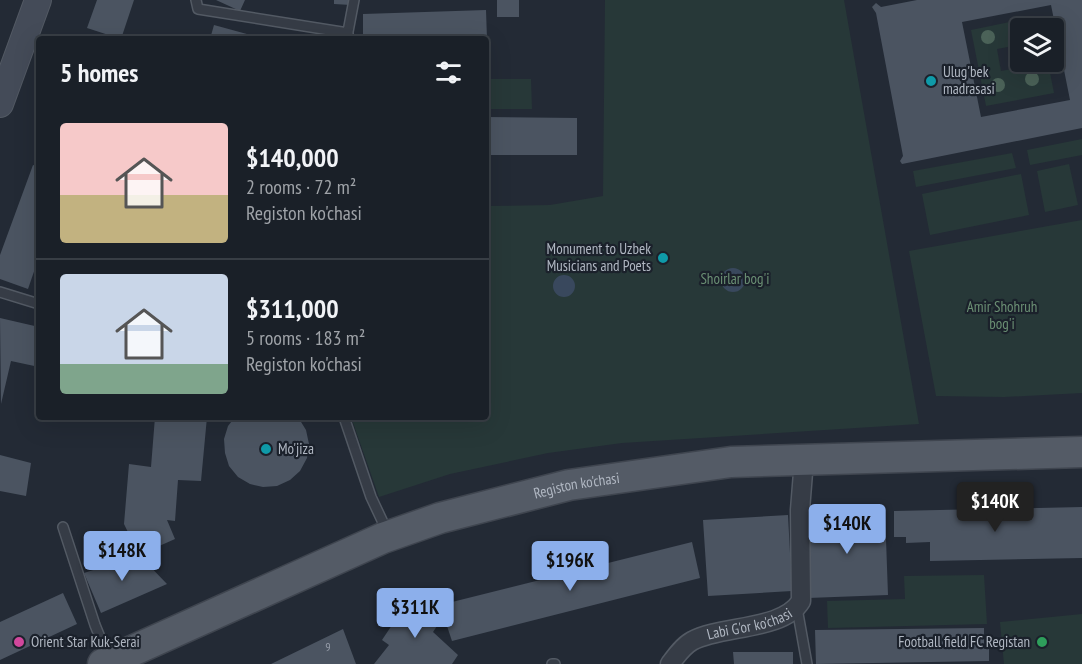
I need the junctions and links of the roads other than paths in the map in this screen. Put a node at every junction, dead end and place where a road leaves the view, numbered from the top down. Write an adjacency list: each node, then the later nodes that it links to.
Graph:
1 (38, 0): 5 (main road)
2 (196, 0): 4 (lane)
3 (354, 0): 4 (lane)
4 (347, 36)
5 (0, 104)
6 (0, 292): 7 (lane)
7 (36, 303)
8 (345, 420): 12 (lane)
9 (1082, 452): 10 (main road, Registon ko'chasi)
10 (804, 460): 12 (main road, Registon ko'chasi); 13 (street, Labi G'or ko'chasi)
11 (63, 527): 14 (lane)
12 (390, 536): 14 (main road, Registon ko'chasi)
13 (797, 608): 15 (street, Labi G'or ko'chasi); 16 (lane)
14 (107, 663)
15 (669, 664)
16 (807, 664)

